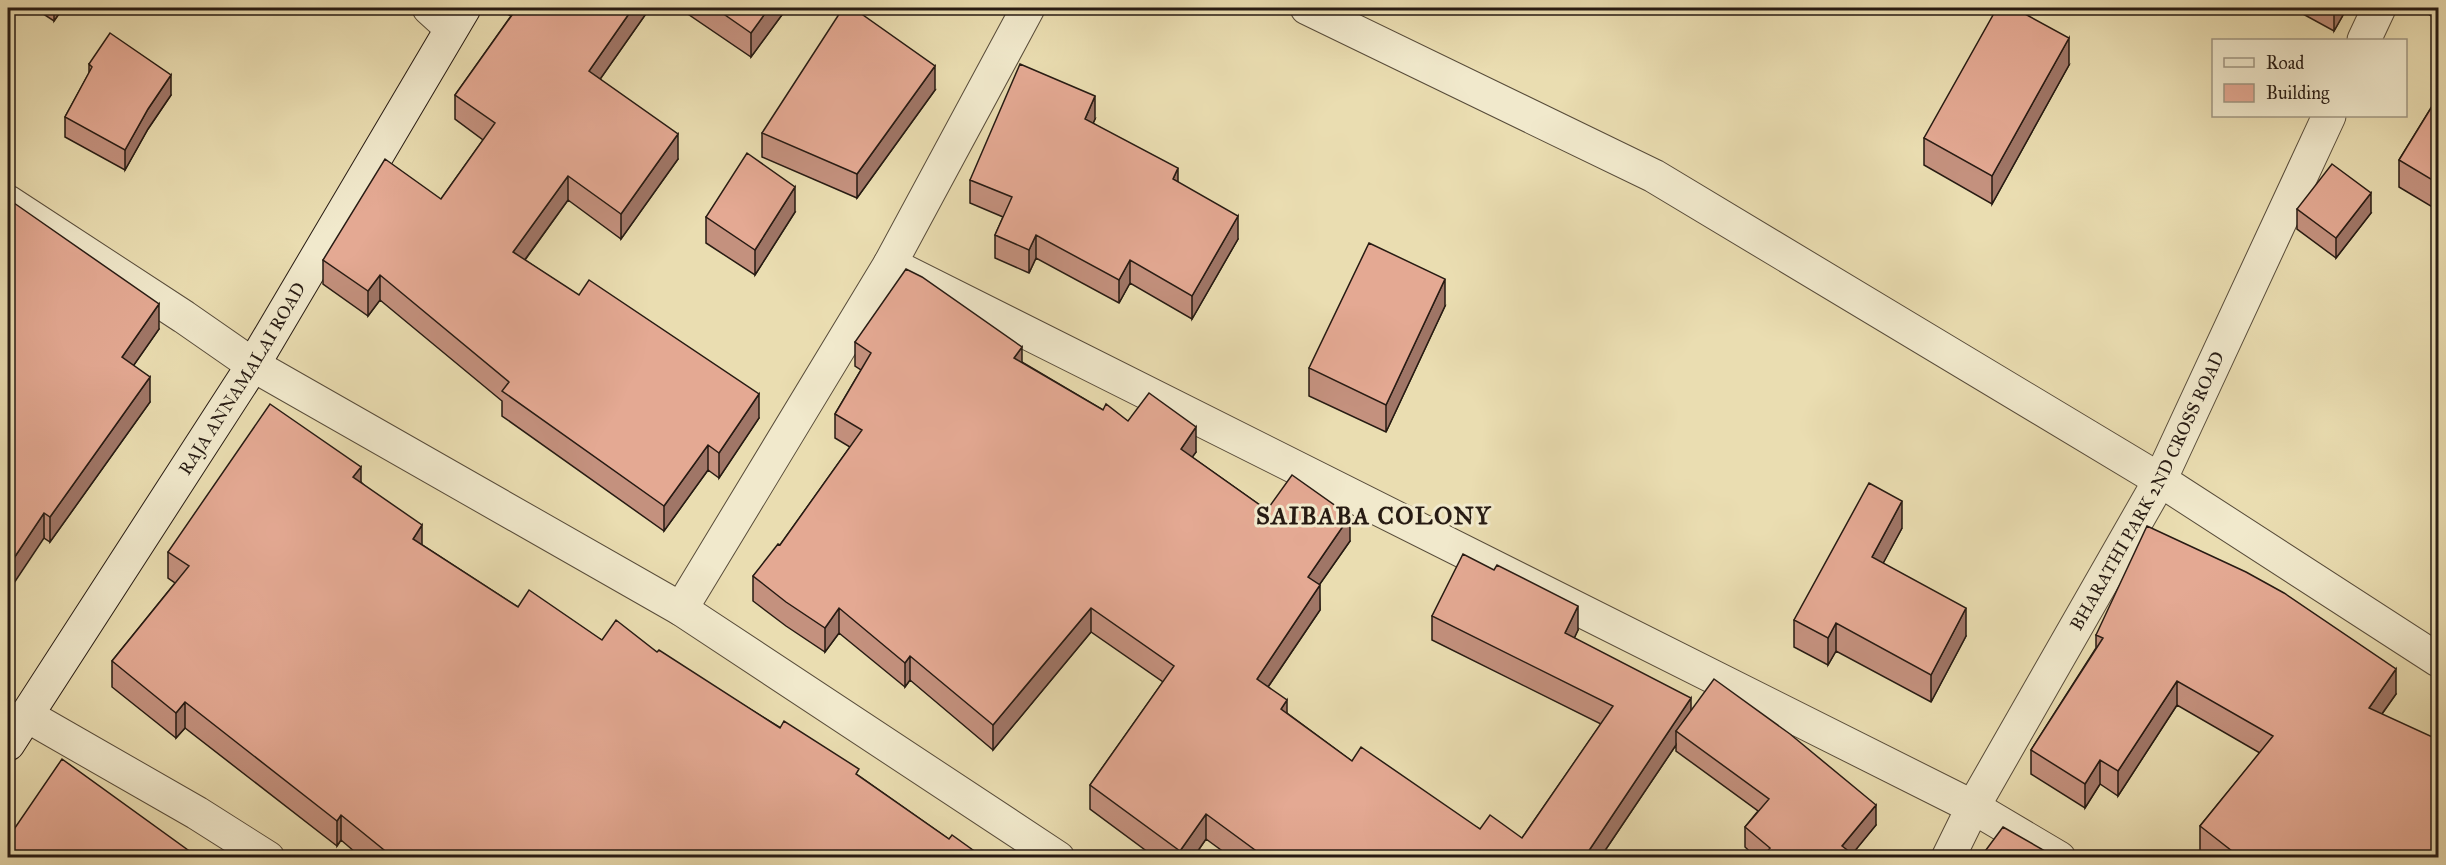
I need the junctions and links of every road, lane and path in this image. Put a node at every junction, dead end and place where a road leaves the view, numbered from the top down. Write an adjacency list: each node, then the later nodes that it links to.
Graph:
1 (1028, 8): 8 (street)
2 (1307, 8): 10 (street)
3 (2379, 8): 5 (street)
4 (448, 14): 9 (street, RAJA ANNAMALAI ROAD)
5 (2364, 39)
6 (2329, 117): 10 (street, BHARATHI PARK 2ND CROSS ROAD)
7 (8, 202): 9 (street)
8 (890, 264): 11 (street); 15 (street)
9 (253, 365): 11 (street); 13 (street, RAJA ANNAMALAI ROAD)
10 (2160, 480): 12 (street); 15 (street, BHARATHI PARK 2ND CROSS ROAD)
11 (681, 609): 17 (street)
12 (2439, 660)
13 (26, 715): 14 (street, RAJA ANNAMALAI ROAD); 16 (street)
14 (8, 744)
15 (1973, 807): 18 (street, BHARATHI PARK 2ND CROSS ROAD); 19 (street)
16 (268, 858)
17 (1058, 858)
18 (1948, 858)
19 (2059, 858)

